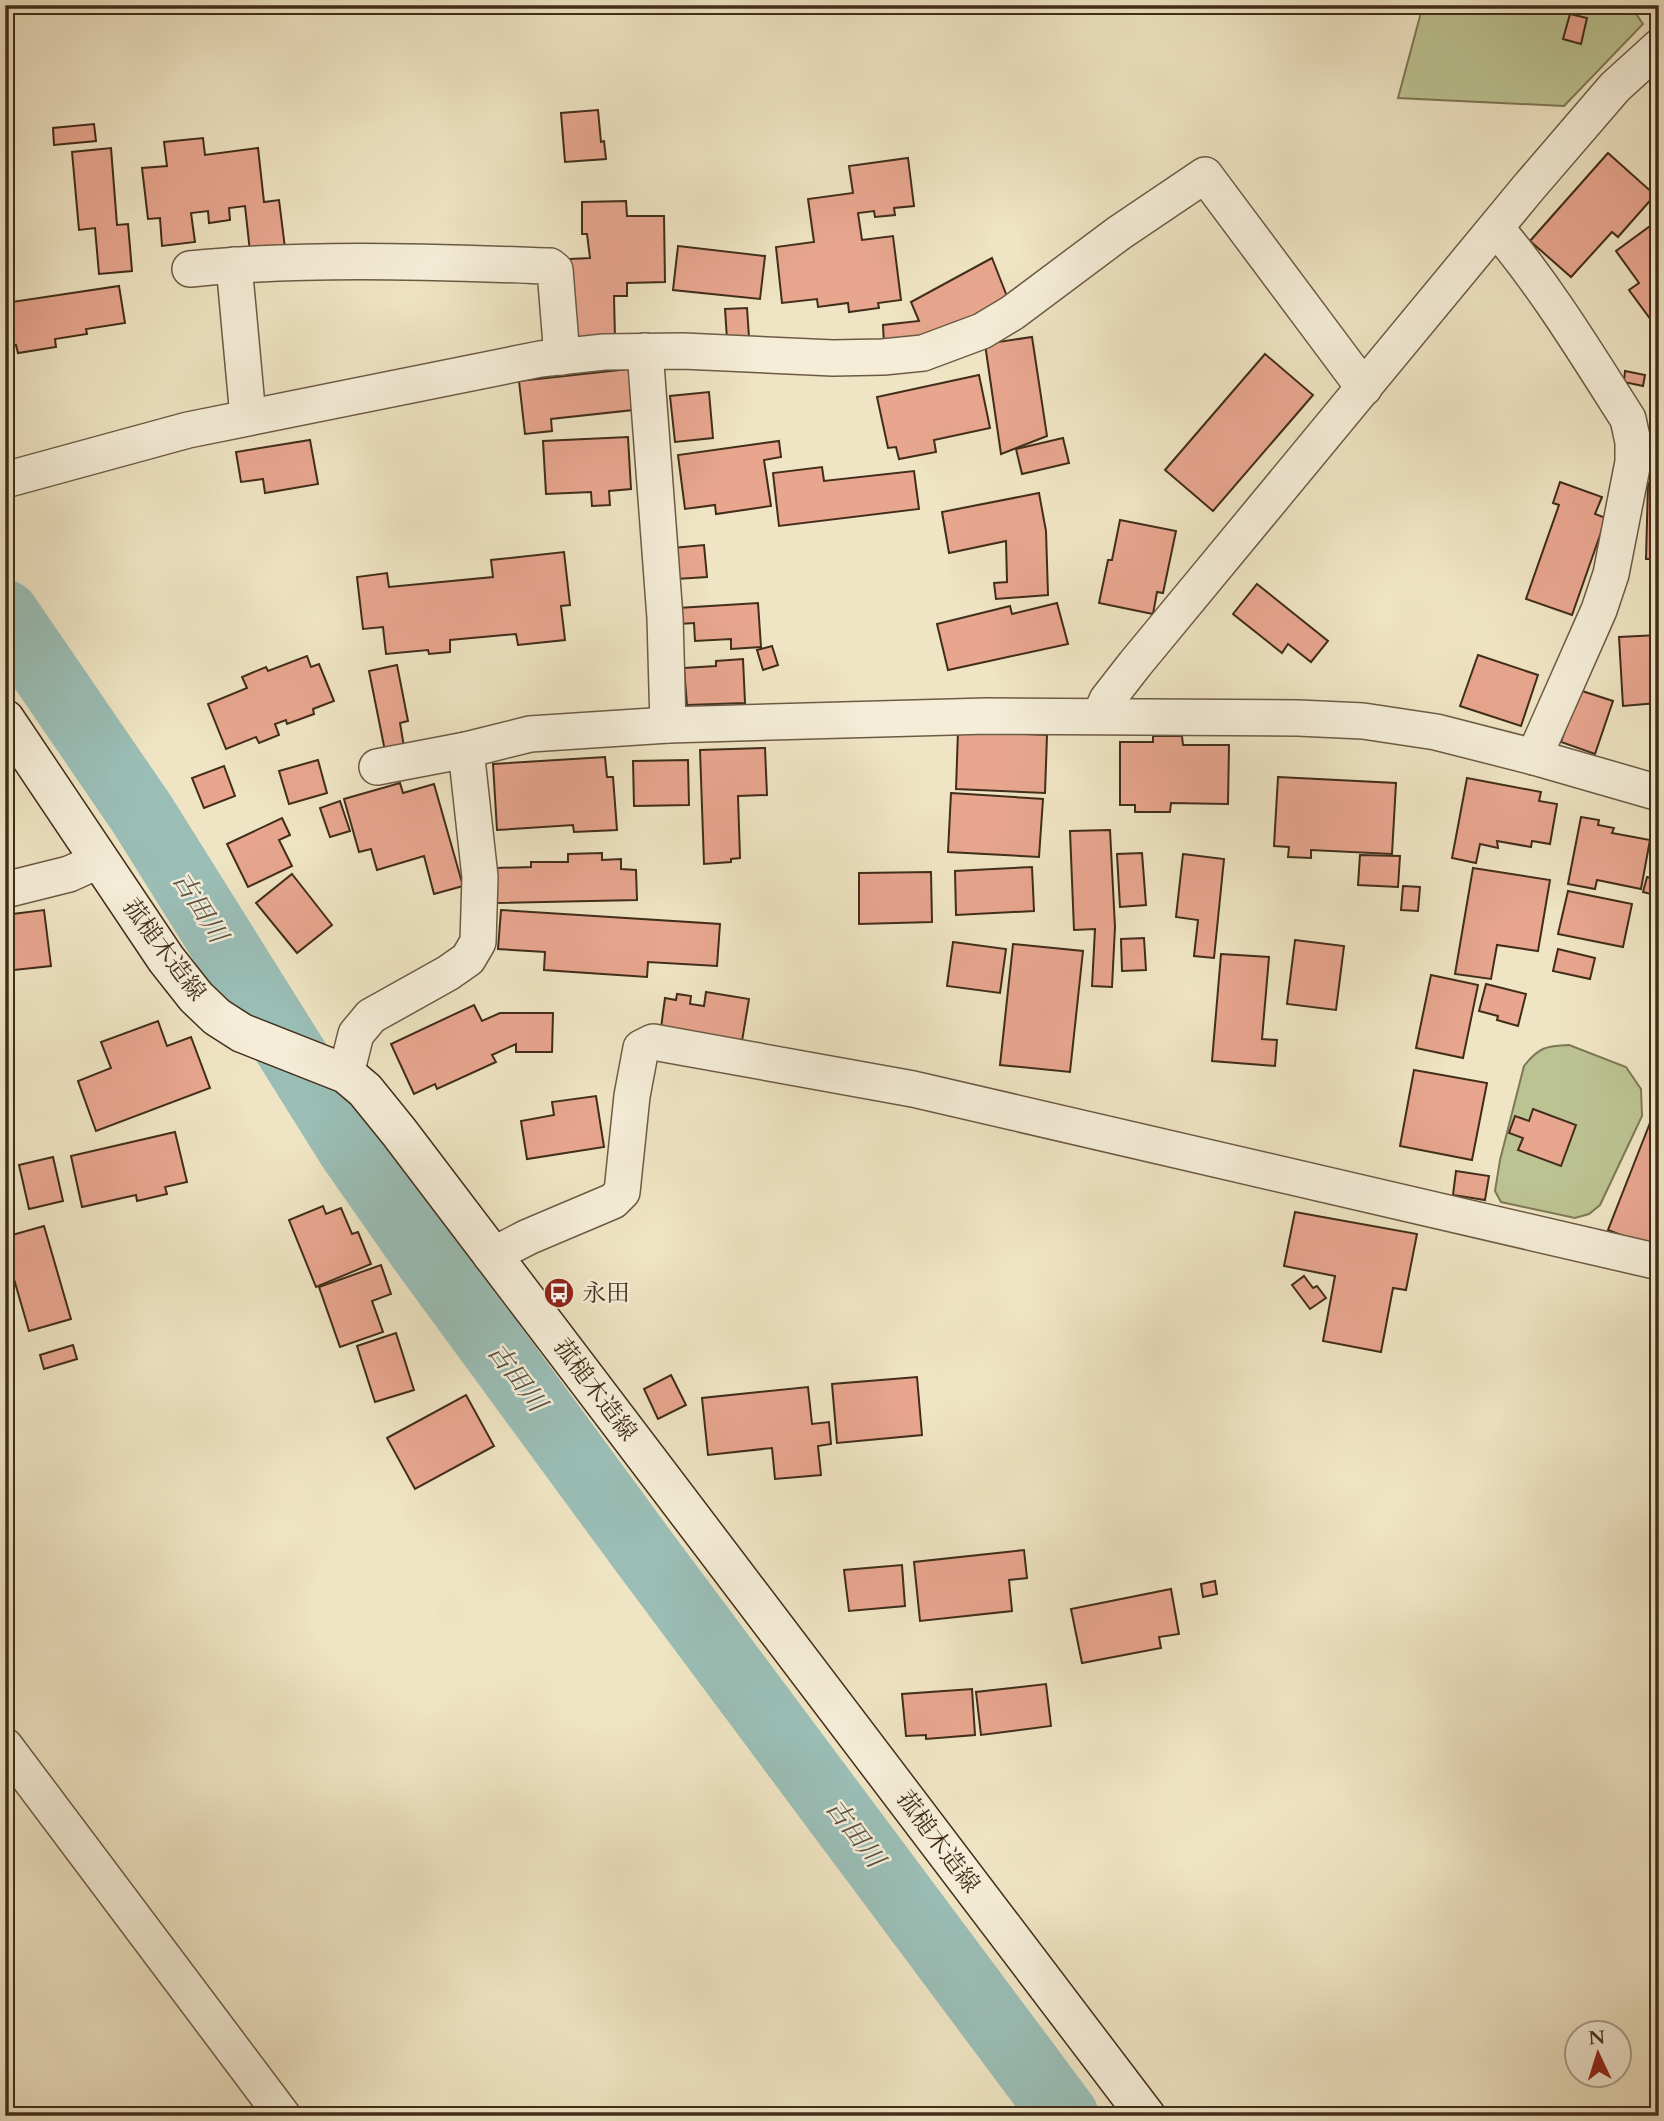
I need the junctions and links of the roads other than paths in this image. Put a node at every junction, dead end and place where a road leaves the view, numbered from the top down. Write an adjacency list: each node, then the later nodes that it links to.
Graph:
1 (1659, 47): 2 (street)
2 (1496, 228): 7 (street); 14 (street)
3 (234, 265): 4 (street); 6 (street); 8 (street)
4 (190, 269)
5 (645, 351): 6 (street); 7 (street); 12 (street)
6 (562, 357): 8 (street)
7 (1364, 388): 10 (street)
8 (248, 417): 9 (street)
9 (5, 480)
10 (1100, 716): 12 (street); 14 (street)
11 (5, 719): 17 (main road, 菰槌木造線)
12 (668, 725): 13 (street)
13 (466, 750): 15 (street); 19 (street)
14 (1534, 757): 16 (street)
15 (377, 767)
16 (1659, 793)
17 (100, 860): 18 (street); 19 (main road, 菰槌木造線)
18 (5, 890)
19 (343, 1072): 20 (main road, 菰槌木造線)
20 (491, 1256): 21 (street); 24 (main road, 菰槌木造線)
21 (1659, 1262)
22 (5, 1746): 23 (street)
23 (283, 2116)
24 (1146, 2116)

